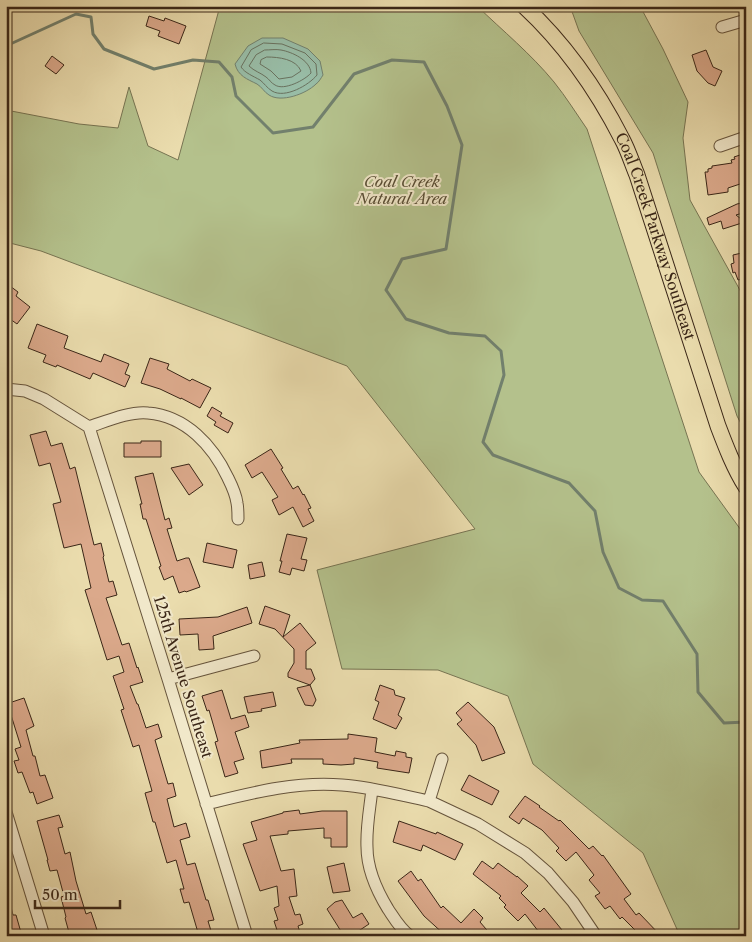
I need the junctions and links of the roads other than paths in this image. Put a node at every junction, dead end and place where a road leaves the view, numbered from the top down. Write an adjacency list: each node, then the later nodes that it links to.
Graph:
1 (524, 6): 8 (main road, Coal Creek Parkway Southeast)
2 (746, 20): 3 (street)
3 (722, 27)
4 (746, 138): 5 (street)
5 (720, 146)
6 (6, 389): 7 (street)
7 (89, 427): 9 (street); 11 (street, 125th Avenue Southeast)
8 (746, 488)
9 (238, 519)
10 (254, 656): 11 (street)
11 (168, 679): 15 (street, 125th Avenue Southeast)
12 (442, 759): 14 (street)
13 (372, 788): 14 (street); 15 (street); 20 (street)
14 (429, 801): 21 (street)
15 (206, 804): 19 (street, 125th Avenue Southeast)
16 (6, 812): 17 (street)
17 (12, 852): 18 (street)
18 (44, 936)
19 (247, 936)
20 (410, 936)
21 (596, 936)

